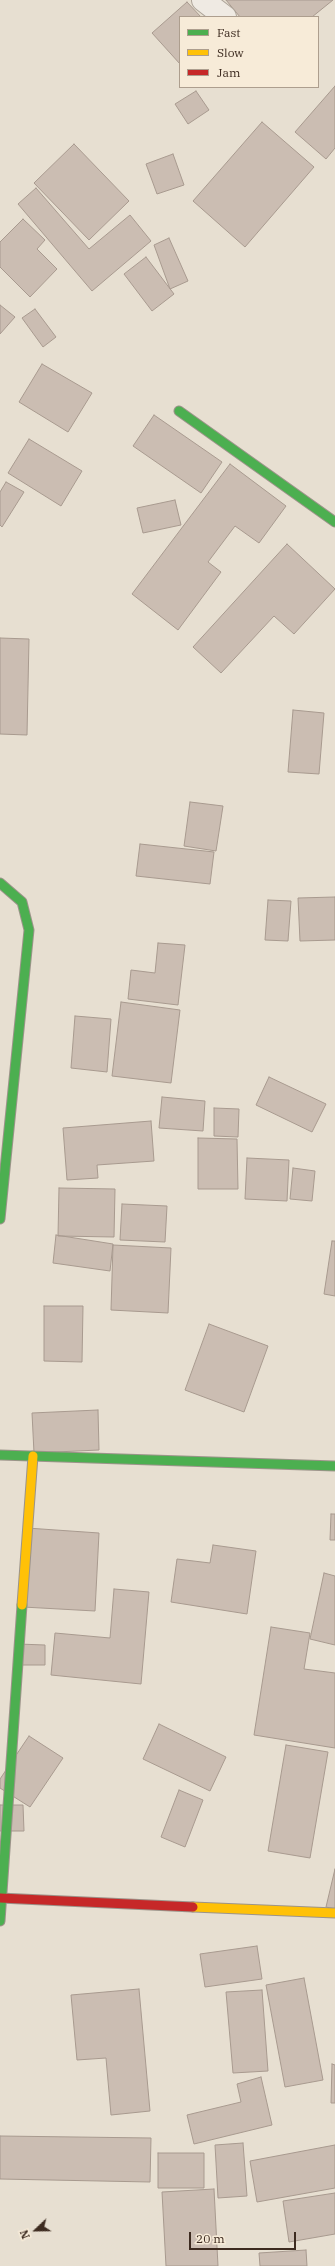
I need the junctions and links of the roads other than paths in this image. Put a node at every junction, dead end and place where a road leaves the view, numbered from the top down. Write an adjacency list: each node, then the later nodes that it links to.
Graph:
1 (203, 0): 2 (street)
2 (224, 16)
3 (179, 411): 4 (street)
4 (335, 522)
5 (0, 883): 6 (street)
6 (0, 1219)
7 (0, 1455): 8 (street)
8 (33, 1456): 9 (street); 10 (street)
9 (335, 1466)
10 (1, 1898): 11 (street); 12 (street)
11 (335, 1913)
12 (0, 1921)

